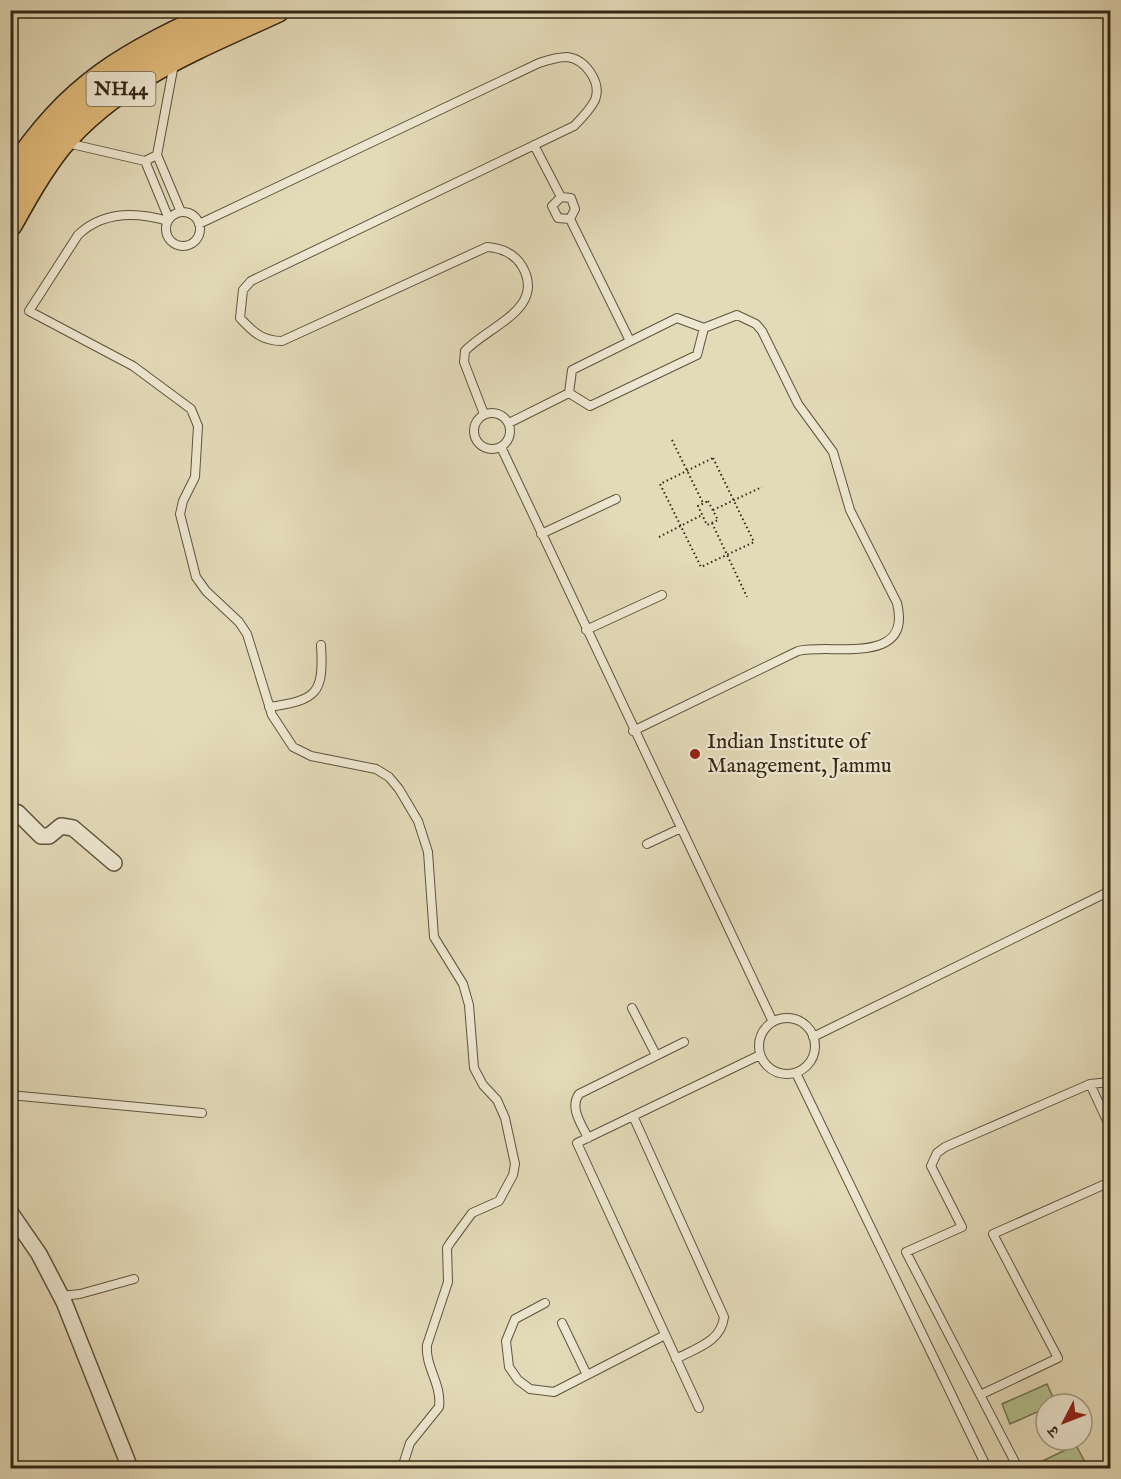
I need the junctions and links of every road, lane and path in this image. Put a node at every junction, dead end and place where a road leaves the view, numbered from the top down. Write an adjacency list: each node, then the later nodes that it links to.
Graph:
1 (224, 10): 8 (highway, NH44)
2 (277, 10): 3 (highway, NH44)
3 (176, 58): 4 (highway, NH44); 6 (lane)
4 (62, 142): 7 (lane); 13 (highway, NH44)
5 (534, 146): 9 (lane); 14 (lane); 18 (lane)
6 (157, 155): 7 (lane); 10 (lane)
7 (144, 161): 12 (lane)
8 (10, 177)
9 (561, 197): 11 (lane); 11 (lane)
10 (181, 212): 12 (lane); 14 (lane)
11 (570, 219): 16 (lane)
12 (168, 220): 14 (lane); 38 (lane)
13 (10, 224)
14 (199, 224)
15 (704, 328): 16 (lane); 17 (lane); 39 (lane)
16 (630, 341): 17 (lane)
17 (569, 393): 19 (lane)
18 (484, 414): 19 (lane); 21 (lane)
19 (509, 423): 21 (lane)
20 (672, 440): 22 (path)
21 (501, 447): 31 (lane)
22 (687, 471): 25 (path); 26 (path); 30 (path)
23 (762, 487): 25 (path)
24 (616, 498): 31 (lane)
25 (734, 500): 27 (path); 33 (path)
26 (703, 503): 27 (path); 28 (path)
27 (713, 511): 29 (path)
28 (702, 515): 29 (path); 30 (path)
29 (712, 523): 33 (path)
30 (681, 526): 32 (path); 33 (path)
31 (541, 534): 36 (lane)
32 (659, 537)
33 (727, 555): 35 (path)
34 (662, 595): 36 (lane)
35 (747, 597)
36 (586, 630): 39 (lane)
37 (321, 645): 38 (lane)
38 (269, 707): 71 (lane)
39 (633, 731): 41 (lane)
40 (10, 810): 43 (street)
41 (679, 829): 42 (lane); 46 (lane)
42 (647, 844)
43 (114, 863)
44 (1110, 891): 47 (lane)
45 (632, 1008): 49 (lane)
46 (773, 1022): 47 (lane); 50 (lane)
47 (813, 1037): 51 (lane)
48 (684, 1042): 49 (lane)
49 (656, 1055): 58 (lane)
50 (760, 1055): 51 (lane); 56 (lane)
51 (796, 1073): 72 (lane)
52 (1110, 1082): 53 (lane)
53 (1090, 1084): 57 (lane); 68 (lane)
54 (10, 1095): 55 (lane)
55 (202, 1113)
56 (633, 1116): 58 (lane); 66 (lane)
57 (1110, 1127)
58 (588, 1138): 65 (lane)
59 (1110, 1182): 68 (lane)
60 (10, 1212): 62 (street)
61 (134, 1279): 62 (lane)
62 (61, 1296): 70 (street)
63 (545, 1303): 67 (lane)
64 (562, 1323): 67 (lane)
65 (665, 1335): 66 (lane); 67 (lane)
66 (676, 1359): 69 (lane)
67 (587, 1375)
68 (980, 1395): 73 (lane)
69 (699, 1408)
70 (130, 1468)
71 (402, 1468)
72 (987, 1468)
73 (1018, 1468)

